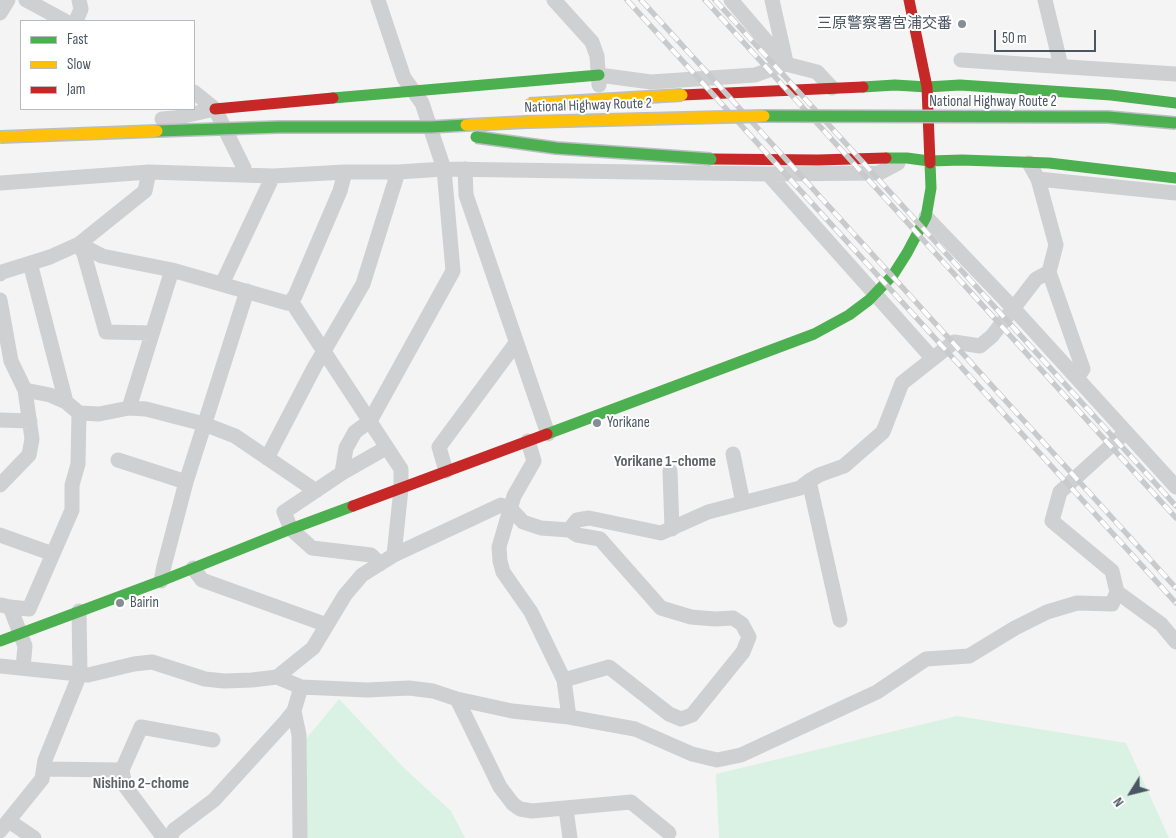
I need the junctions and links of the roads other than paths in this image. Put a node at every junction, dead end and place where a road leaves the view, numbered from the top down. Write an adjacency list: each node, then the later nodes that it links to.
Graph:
1 (8, 0): 10 (street)
2 (26, 0): 11 (street)
3 (79, 0): 12 (street)
4 (378, 0): 23 (street)
5 (554, 0): 19 (street)
6 (731, 0): 13 (street)
7 (772, 0): 13 (street)
8 (909, 0): 20 (main road)
9 (1045, 0): 17 (street)
10 (0, 13)
11 (63, 20)
12 (76, 20)
13 (773, 39): 15 (street)
14 (961, 60): 16 (street)
15 (786, 64): 19 (street); 22 (street)
16 (1019, 64): 17 (street); 21 (street)
17 (1061, 66): 18 (street)
18 (1176, 74)
19 (599, 75): 23 (main road); 44 (street)
20 (927, 87): 21 (main road); 22 (main road); 37 (main road)
21 (987, 87): 25 (main road)
22 (832, 88): 26 (main road, bridge)
23 (413, 90): 27 (main road); 39 (street)
24 (195, 93): 27 (street)
25 (1176, 103)
26 (519, 105)
27 (215, 109): 32 (street); 46 (street)
28 (440, 111): 29 (main road)
29 (411, 113)
30 (383, 116): 33 (main road, bridge)
31 (1176, 123): 34 (main road, National Highway Route 2, bridge)
32 (0, 125)
33 (279, 126): 34 (main road, National Highway Route 2, bridge); 35 (main road, National Highway Route 2, bridge)
34 (431, 127): 36 (main road, bridge)
35 (0, 137)
36 (907, 158): 37 (main road); 45 (street)
37 (929, 161): 38 (main road); 52 (main road)
38 (1029, 163): 48 (main road); 49 (street)
39 (444, 170): 40 (street); 43 (street); 75 (street)
40 (465, 170): 44 (street); 65 (street)
41 (149, 172): 46 (street); 50 (street); 53 (street)
42 (345, 172): 43 (street); 47 (street); 62 (street)
43 (398, 172): 66 (street)
44 (600, 172): 45 (street)
45 (768, 174): 60 (street)
46 (243, 175): 47 (street)
47 (273, 176): 58 (street)
48 (1176, 178)
49 (1038, 179): 51 (street); 56 (street)
50 (0, 183)
51 (1176, 193)
52 (926, 217): 60 (main road); 63 (street)
53 (84, 249): 54 (street); 55 (street); 64 (street)
54 (30, 263): 57 (street); 70 (street)
55 (172, 270): 58 (street); 64 (street)
56 (1049, 272): 63 (street); 68 (street)
57 (0, 274)
58 (222, 284): 59 (street)
59 (247, 292): 62 (street); 76 (street)
60 (875, 294): 67 (street); 78 (main road)
61 (0, 300): 69 (street)
62 (291, 301): 66 (street)
63 (1014, 309): 67 (street); 68 (street)
64 (152, 333): 71 (street)
65 (516, 343): 78 (street); 84 (street)
66 (324, 351): 75 (street); 82 (street)
67 (933, 358): 87 (street)
68 (1077, 378): 77 (street)
69 (25, 390): 70 (street); 74 (street)
70 (66, 402): 72 (street)
71 (129, 408): 72 (street); 76 (street)
72 (79, 413): 99 (street)
73 (0, 420): 74 (street)
74 (30, 420): 89 (street)
75 (370, 421): 80 (street); 86 (street)
76 (204, 424): 82 (street); 88 (street)
77 (1126, 432): 90 (street); 104 (street)
78 (548, 434): 79 (main road)
79 (528, 441): 84 (main road); 94 (street)
80 (386, 448): 86 (street); 91 (street)
81 (733, 454): 93 (street)
82 (267, 458): 92 (street)
83 (118, 460): 88 (street)
84 (446, 471): 91 (main road)
85 (670, 471): 95 (street)
86 (342, 473): 92 (street)
87 (809, 481): 93 (street); 107 (street)
88 (186, 482): 103 (street)
89 (0, 485)
90 (1176, 487)
91 (401, 489): 96 (main road); 100 (street)
92 (316, 491): 96 (street)
93 (743, 503): 95 (street)
94 (510, 508): 97 (street); 100 (street); 116 (street)
95 (672, 528): 97 (street)
96 (291, 529): 101 (street); 102 (main road)
97 (569, 530): 116 (street)
98 (0, 536): 99 (street)
99 (53, 554): 105 (street)
100 (394, 555): 101 (street)
101 (380, 564): 108 (street)
102 (193, 568): 103 (main road); 108 (street)
103 (161, 581): 106 (main road)
104 (1118, 592): 111 (street); 120 (street)
105 (5, 606): 109 (street)
106 (79, 611): 109 (main road); 114 (street)
107 (840, 620)
108 (327, 625): 115 (street)
109 (20, 634): 110 (main road); 113 (street)
110 (0, 641)
111 (1176, 642)
112 (0, 666): 113 (street)
113 (23, 668): 114 (street)
114 (80, 674): 115 (street); 122 (street)
115 (277, 677): 117 (street)
116 (564, 680): 120 (street)
117 (300, 688): 118 (street); 119 (street)
118 (458, 699): 120 (street); 124 (street)
119 (294, 711): 129 (street); 130 (street)
120 (569, 717)
121 (213, 740): 123 (street)
122 (44, 769): 123 (street); 125 (street)
123 (122, 770): 128 (street)
124 (566, 809): 126 (street); 131 (street)
125 (5, 826): 127 (street)
126 (669, 832)
127 (34, 838)
128 (164, 838)
129 (170, 838)
130 (300, 838)
131 (570, 838)

